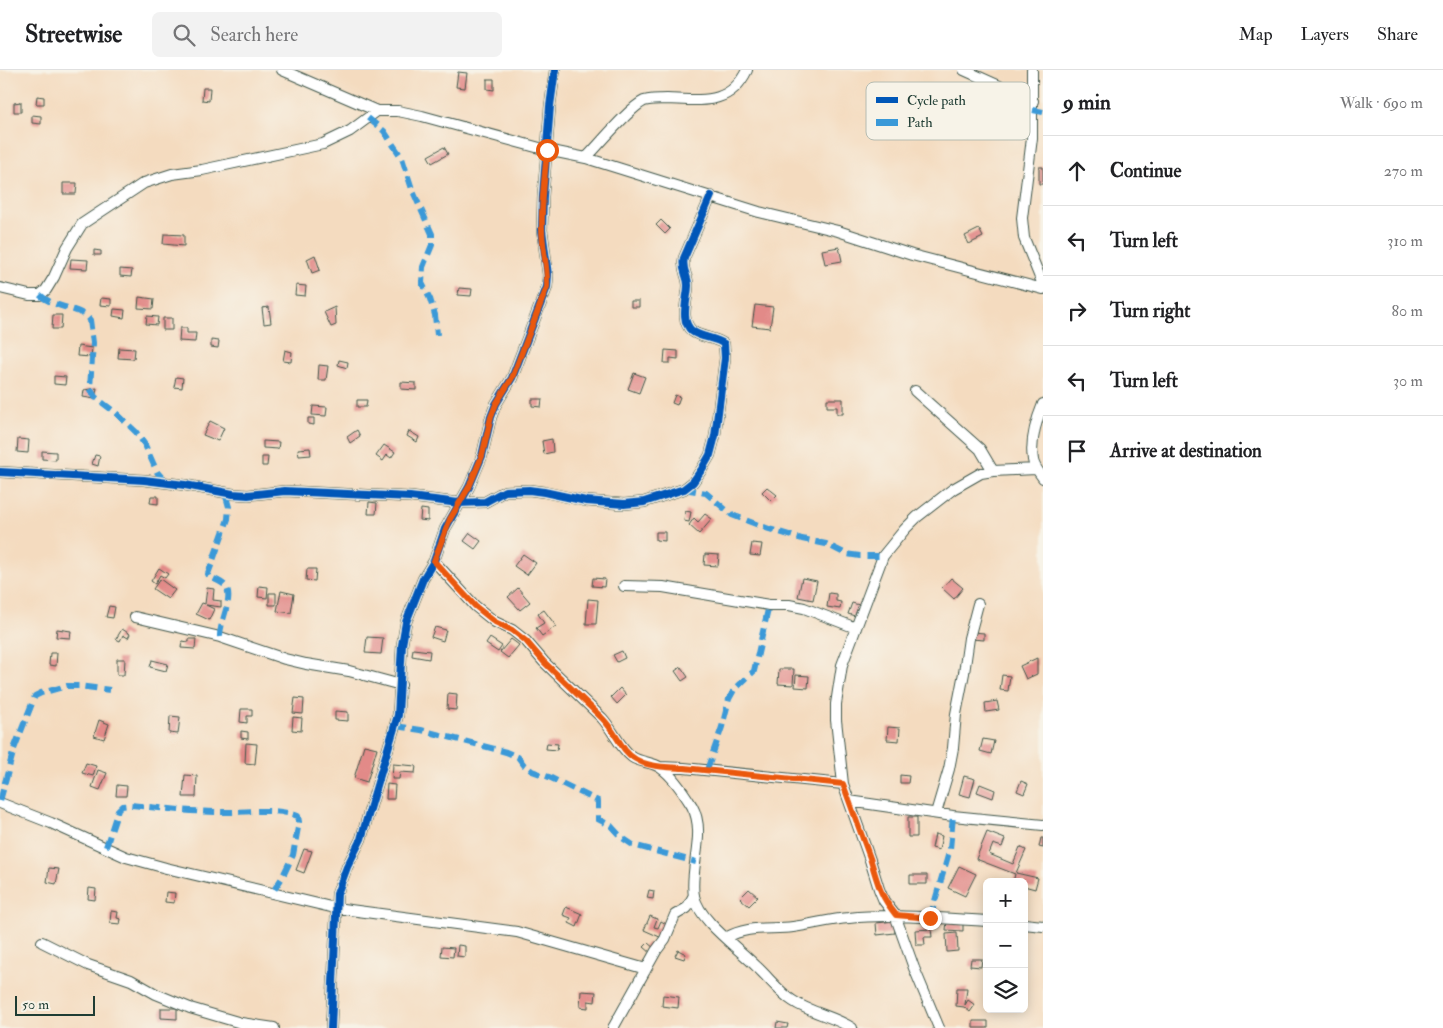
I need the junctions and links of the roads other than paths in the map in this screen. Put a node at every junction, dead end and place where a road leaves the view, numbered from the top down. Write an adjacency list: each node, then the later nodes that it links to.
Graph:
1 (282, 70): 9 (street)
2 (555, 70): 10 (street)
3 (747, 70): 11 (street)
4 (964, 70): 6 (street)
5 (1032, 70): 8 (street)
6 (991, 82)
7 (1030, 100): 8 (street)
8 (1033, 101): 13 (street)
9 (377, 111): 10 (street); 14 (street)
10 (547, 150): 11 (street); 22 (street)
11 (586, 158): 12 (street)
12 (712, 196): 15 (street); 22 (street)
13 (1043, 285)
14 (0, 288)
15 (1043, 289)
16 (915, 391): 19 (street)
17 (1043, 404): 18 (street)
18 (1036, 469): 19 (street); 21 (street)
19 (993, 471): 27 (street)
20 (0, 472): 22 (street)
21 (1043, 478)
22 (459, 503): 23 (street)
23 (434, 561): 28 (street); 29 (street)
24 (624, 586): 27 (street)
25 (978, 604): 33 (street)
26 (135, 617): 28 (street)
27 (856, 628): 30 (street)
28 (401, 685): 36 (street)
29 (660, 767): 30 (street); 35 (street)
30 (843, 784): 31 (street)
31 (849, 801): 33 (street); 37 (street)
32 (0, 803): 36 (street)
33 (936, 813): 34 (street)
34 (1043, 825)
35 (694, 895): 41 (street); 43 (street)
36 (335, 908): 43 (street); 45 (street)
37 (896, 915): 38 (street); 41 (street); 48 (street)
38 (983, 921)
39 (1028, 924): 40 (street)
40 (1043, 926)
41 (726, 938): 47 (street)
42 (42, 942): 44 (street)
43 (646, 970): 46 (street)
44 (274, 1028)
45 (331, 1028)
46 (613, 1028)
47 (849, 1028)
48 (939, 1028)

